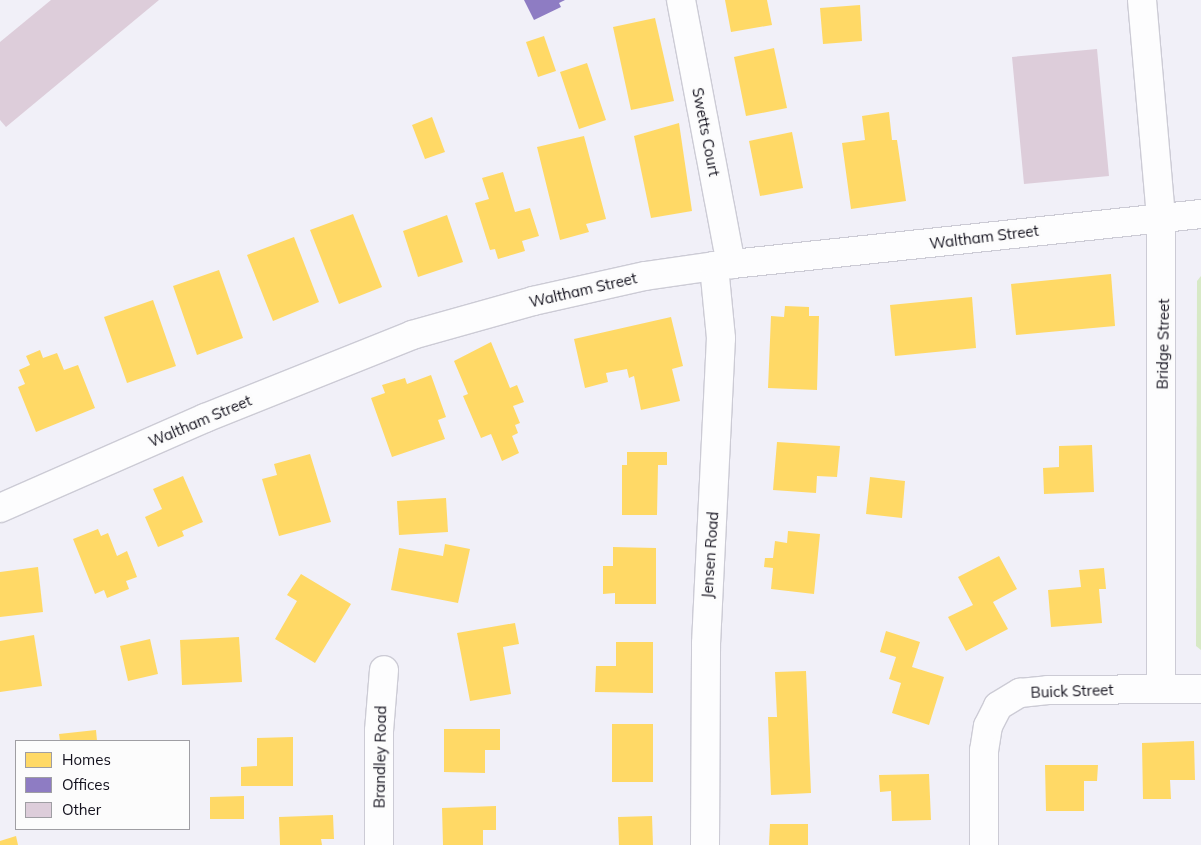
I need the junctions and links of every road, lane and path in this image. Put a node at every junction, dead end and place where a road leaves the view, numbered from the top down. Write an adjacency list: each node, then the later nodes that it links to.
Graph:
1 (681, 0): 5 (street, Swetts Court)
2 (1142, 0): 4 (street, Bridge Street)
3 (1201, 214): 4 (street, Waltham Street)
4 (1161, 216): 5 (street, Waltham Street); 8 (street, Bridge Street)
5 (723, 265): 6 (street, Waltham Street); 11 (street, Jensen Road)
6 (0, 508)
7 (384, 670): 10 (street, Brandley Road)
8 (1161, 689): 9 (street, Buick Street); 12 (street, Buick Street)
9 (1201, 689)
10 (379, 845)
11 (705, 845)
12 (984, 845)

